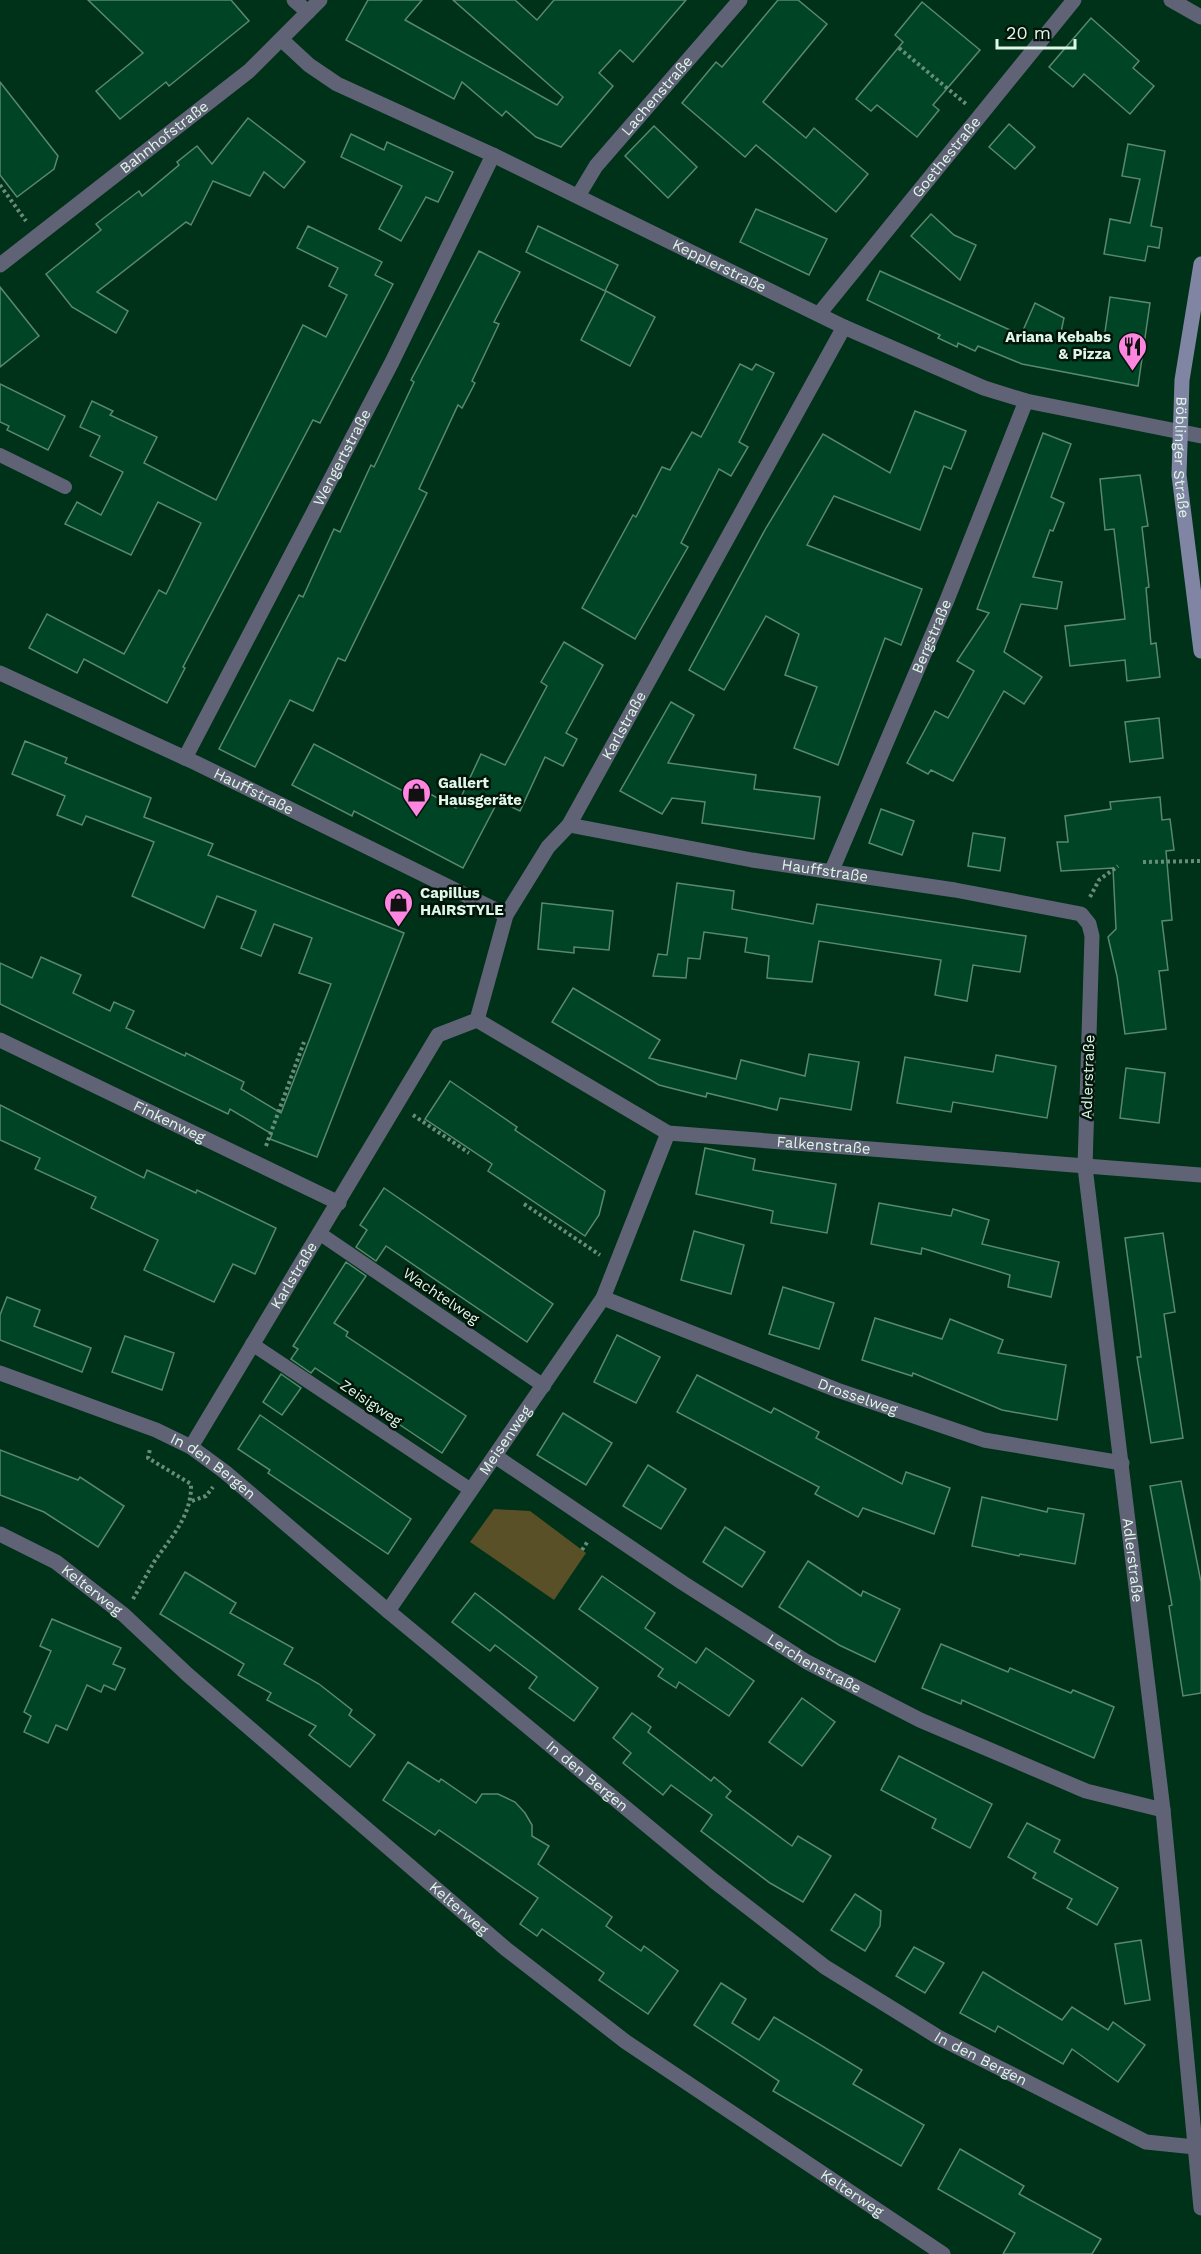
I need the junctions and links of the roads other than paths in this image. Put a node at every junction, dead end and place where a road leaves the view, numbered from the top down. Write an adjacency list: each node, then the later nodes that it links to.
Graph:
1 (294, 0): 6 (street)
2 (320, 0): 6 (street, Bahnhofstraße)
3 (740, 0): 10 (street, Lachenstraße)
4 (1074, 0): 13 (street, Goethestraße)
5 (1172, 0): 7 (street)
6 (308, 12): 8 (street, Bahnhofstraße)
7 (1201, 17)
8 (282, 40): 9 (street, Kepplerstraße); 12 (street, Bahnhofstraße)
9 (493, 155): 10 (street, Kepplerstraße); 22 (street, Wengertstraße)
10 (578, 196): 13 (street, Kepplerstraße)
11 (1201, 264): 16 (main road, Böblinger Straße)
12 (0, 265)
13 (819, 314): 14 (street, Kepplerstraße)
14 (844, 327): 15 (street, Kepplerstraße); 23 (street, Karlstraße)
15 (1026, 401): 16 (street, Kepplerstraße); 24 (street, Bergstraße)
16 (1179, 434): 17 (street, Kepplerstraße); 20 (main road, Böblinger Straße)
17 (1201, 436)
18 (0, 455): 19 (lane)
19 (65, 487)
20 (1201, 651)
21 (0, 673): 22 (street, Hauffstraße)
22 (185, 758): 26 (street, Hauffstraße)
23 (569, 825): 24 (street, Hauffstraße); 26 (street, Karlstraße)
24 (831, 870): 25 (street, Hauffstraße)
25 (1081, 914): 30 (street, Adlerstraße)
26 (506, 915): 27 (street, Karlstraße)
27 (477, 1020): 29 (street, Falkenstraße); 32 (street, Karlstraße)
28 (0, 1040): 32 (street, Finkenweg)
29 (668, 1133): 30 (street, Falkenstraße); 34 (street, Meisenweg)
30 (1085, 1167): 31 (street, Falkenstraße); 40 (street, Adlerstraße)
31 (1201, 1175)
32 (339, 1203): 33 (street, Karlstraße)
33 (319, 1233): 35 (street, Karlstraße); 37 (lane, Wachtelweg)
34 (603, 1298): 37 (street, Meisenweg); 40 (street, Drosselweg)
35 (252, 1344): 38 (street, Karlstraße); 41 (lane, Zeisigweg)
36 (0, 1373): 38 (street, In den Bergen)
37 (544, 1386): 39 (street, Meisenweg)
38 (191, 1447): 43 (street, In den Bergen)
39 (495, 1456): 41 (street, Meisenweg); 44 (street, Lerchenstraße)
40 (1122, 1463): 44 (street, Adlerstraße)
41 (471, 1490): 43 (street, Meisenweg)
42 (0, 1534): 47 (street, Kelterweg)
43 (388, 1611): 45 (street, In den Bergen)
44 (1163, 1810): 45 (street, Adlerstraße)
45 (1195, 2147): 46 (street, Adlerstraße)
46 (1201, 2208)
47 (943, 2254)

